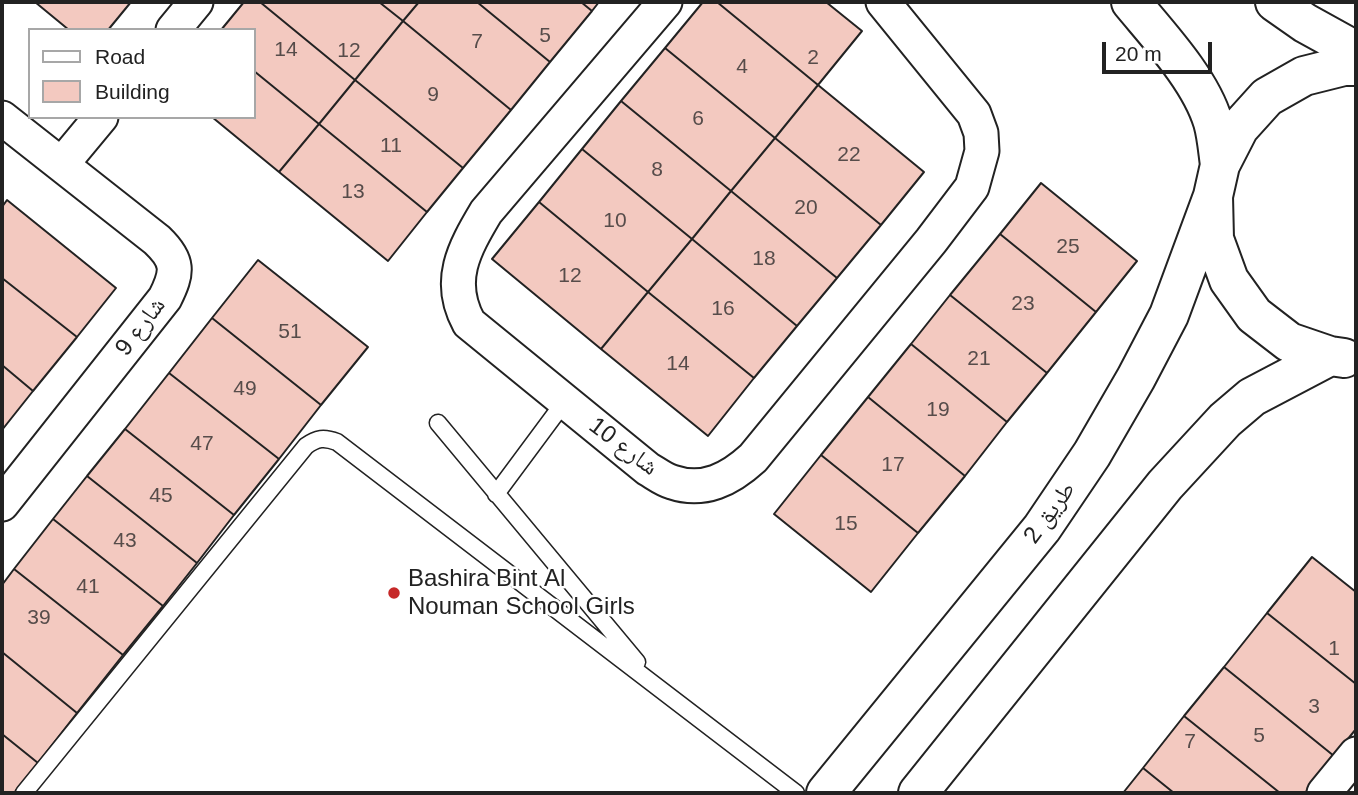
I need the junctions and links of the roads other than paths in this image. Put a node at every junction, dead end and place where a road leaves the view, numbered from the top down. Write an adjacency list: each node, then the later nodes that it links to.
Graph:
1 (196, 2): 6 (street)
2 (664, 2): 14 (street, شارع 10)
3 (883, 2): 14 (street, شارع 10)
4 (1131, 2): 12 (street)
5 (1275, 2): 7 (street)
6 (175, 28)
7 (1356, 51)
8 (1356, 66): 12 (street, طريق 2)
9 (2, 118): 11 (street, شارع 9)
10 (99, 119): 11 (street)
11 (62, 164): 17 (street, شارع 9)
12 (1217, 180): 13 (street); 22 (street, طريق 2)
13 (1347, 360): 23 (street)
14 (565, 401): 16 (lane)
15 (438, 423): 16 (lane)
16 (496, 494): 18 (lane)
17 (2, 504)
18 (656, 686): 20 (lane); 21 (lane)
19 (1356, 754): 24 (street)
20 (24, 793)
21 (796, 793)
22 (826, 793)
23 (918, 793)
24 (1324, 793)

